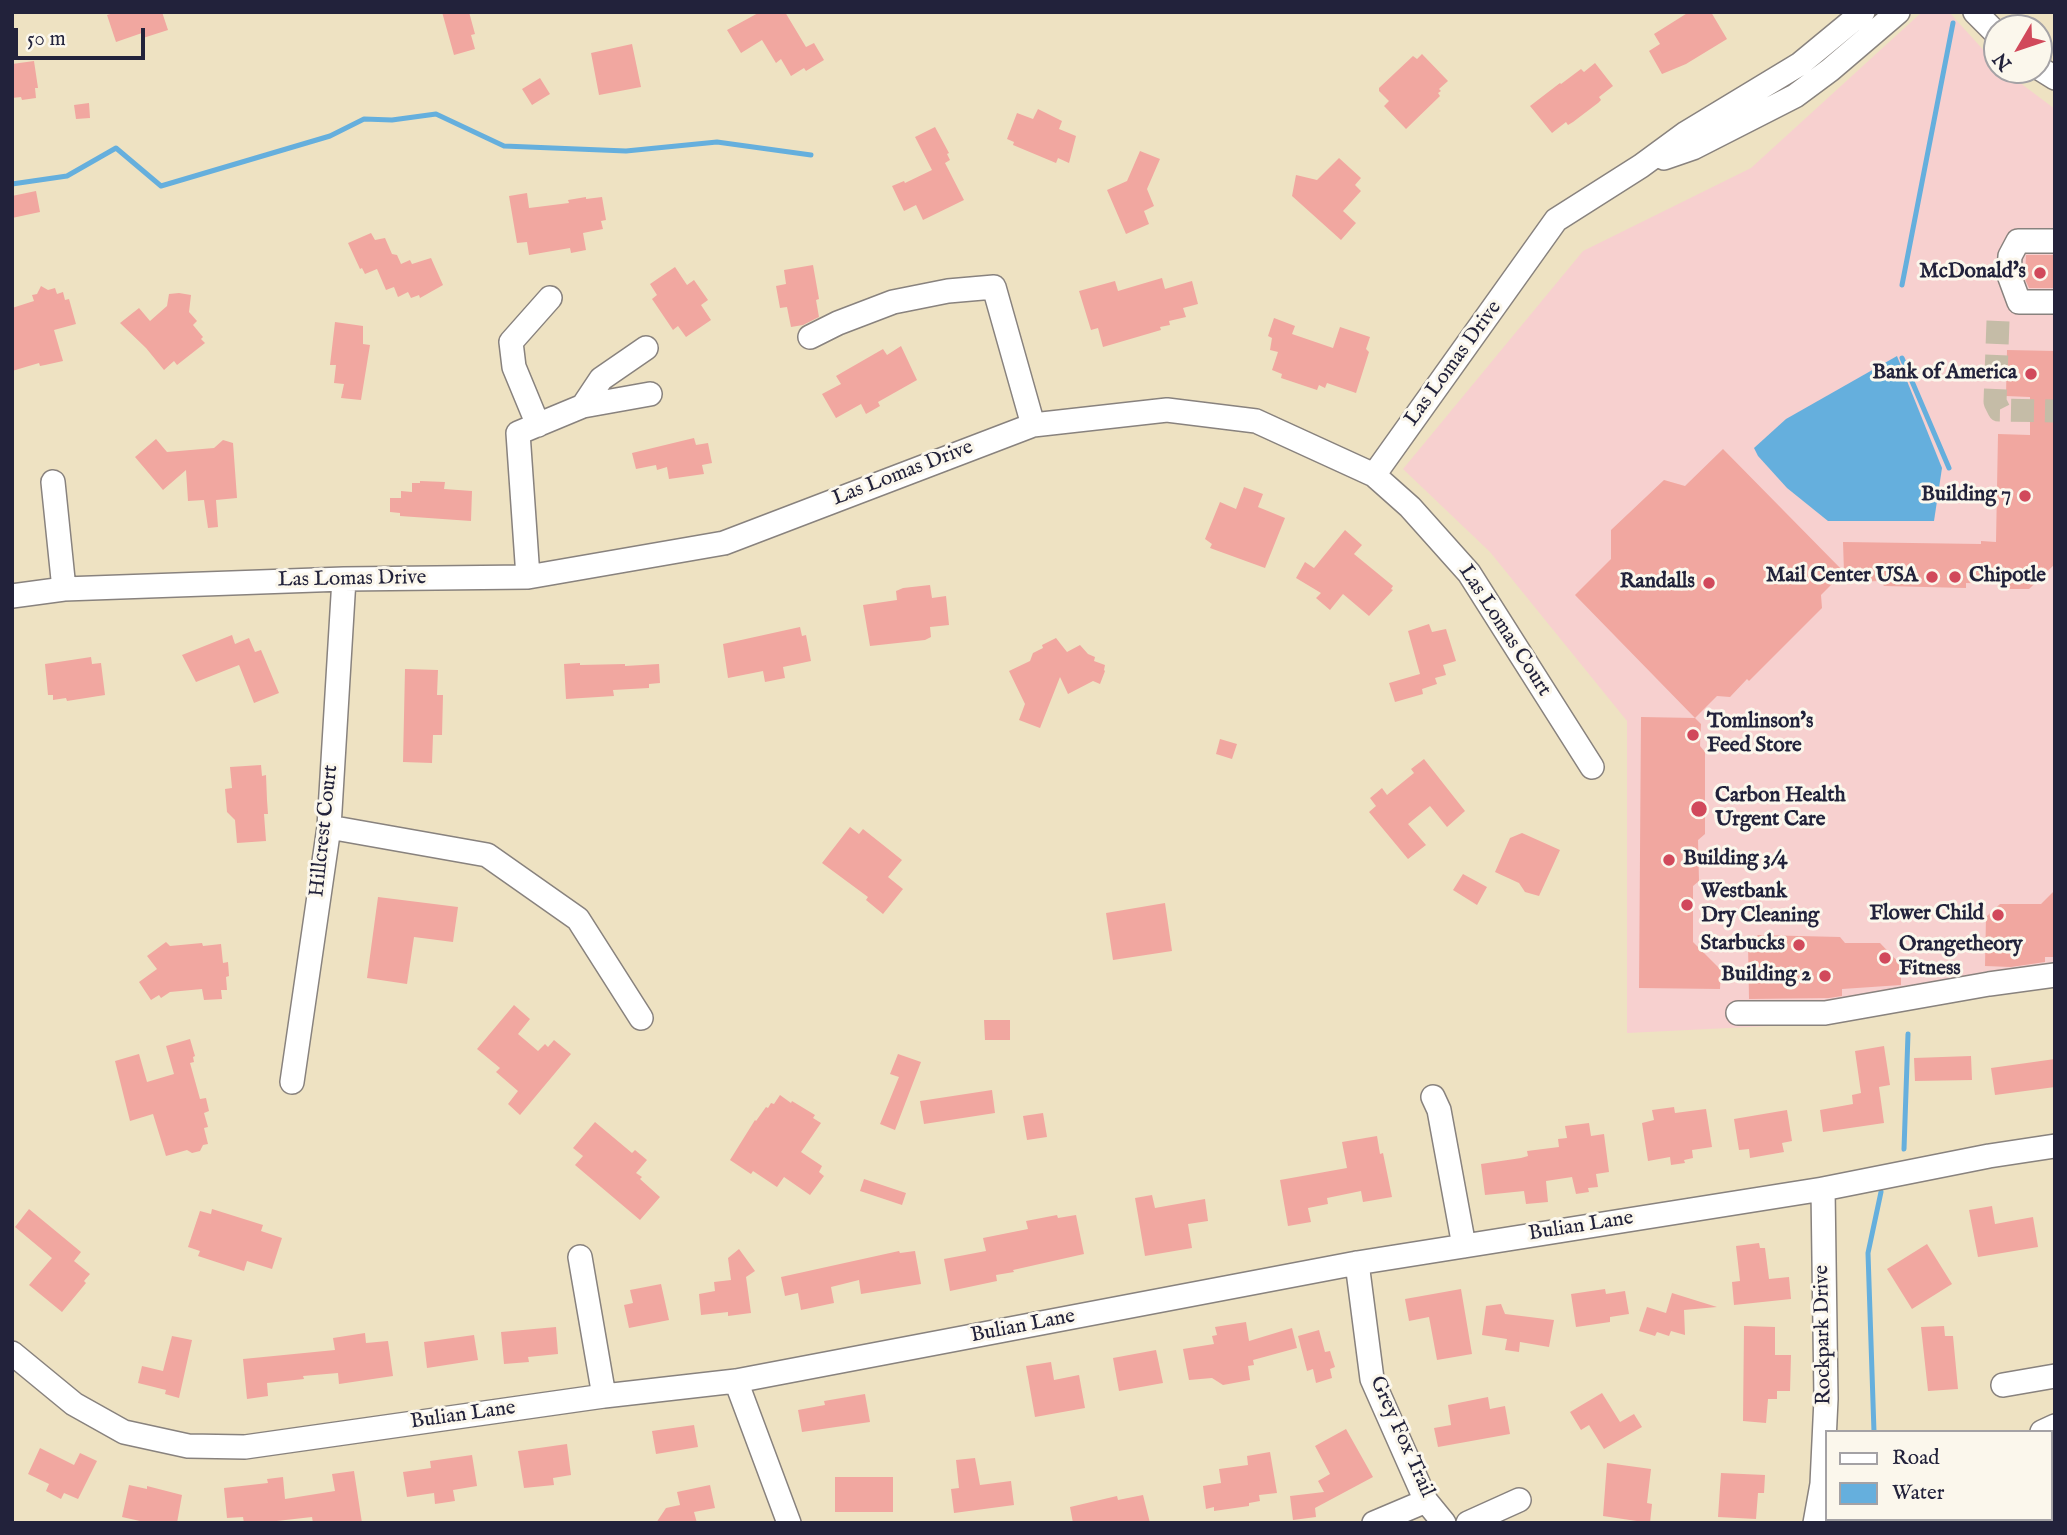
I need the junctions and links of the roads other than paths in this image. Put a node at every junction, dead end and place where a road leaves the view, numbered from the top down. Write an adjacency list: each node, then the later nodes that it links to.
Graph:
1 (1863, 12): 3 (street, Las Lomas Drive)
2 (1898, 12): 3 (street, Las Lomas Drive)
3 (1641, 166): 13 (street, Las Lomas Drive)
4 (2055, 241): 6 (street)
5 (550, 298): 12 (street)
6 (2055, 302)
7 (810, 337): 11 (street)
8 (646, 348): 10 (street)
9 (650, 394): 10 (street)
10 (583, 406): 12 (street)
11 (1033, 425): 13 (street, Las Lomas Drive); 15 (street, Las Lomas Drive)
12 (528, 429): 15 (street)
13 (1374, 475): 19 (street, Las Lomas Court)
14 (53, 482): 17 (street)
15 (528, 578): 16 (street, Las Lomas Drive)
16 (344, 579): 17 (street, Las Lomas Drive); 20 (street, Hillcrest Court)
17 (64, 589): 18 (street, Las Lomas Drive)
18 (12, 596)
19 (1592, 767)
20 (329, 827): 23 (street); 24 (street, Hillcrest Court)
21 (2055, 975): 22 (street)
22 (1738, 1013)
23 (641, 1018)
24 (292, 1082)
25 (1433, 1097): 28 (street)
26 (2055, 1146): 27 (street, Bulian Lane)
27 (1823, 1189): 28 (street, Bulian Lane); 42 (street, Rockpark Drive)
28 (1464, 1246): 30 (street, Bulian Lane)
29 (580, 1257): 35 (street)
30 (1357, 1264): 33 (street, Bulian Lane); 37 (street, Grey Fox Trail)
31 (12, 1353): 35 (street, Bulian Lane)
32 (2055, 1376): 34 (street)
33 (736, 1381): 35 (street, Bulian Lane); 38 (street)
34 (2003, 1385)
35 (604, 1396)
36 (1520, 1500): 41 (street)
37 (1426, 1501): 39 (street); 40 (street, Grey Fox Trail)
38 (789, 1523)
39 (1374, 1523)
40 (1444, 1523)
41 (1468, 1523)
42 (1815, 1523)

